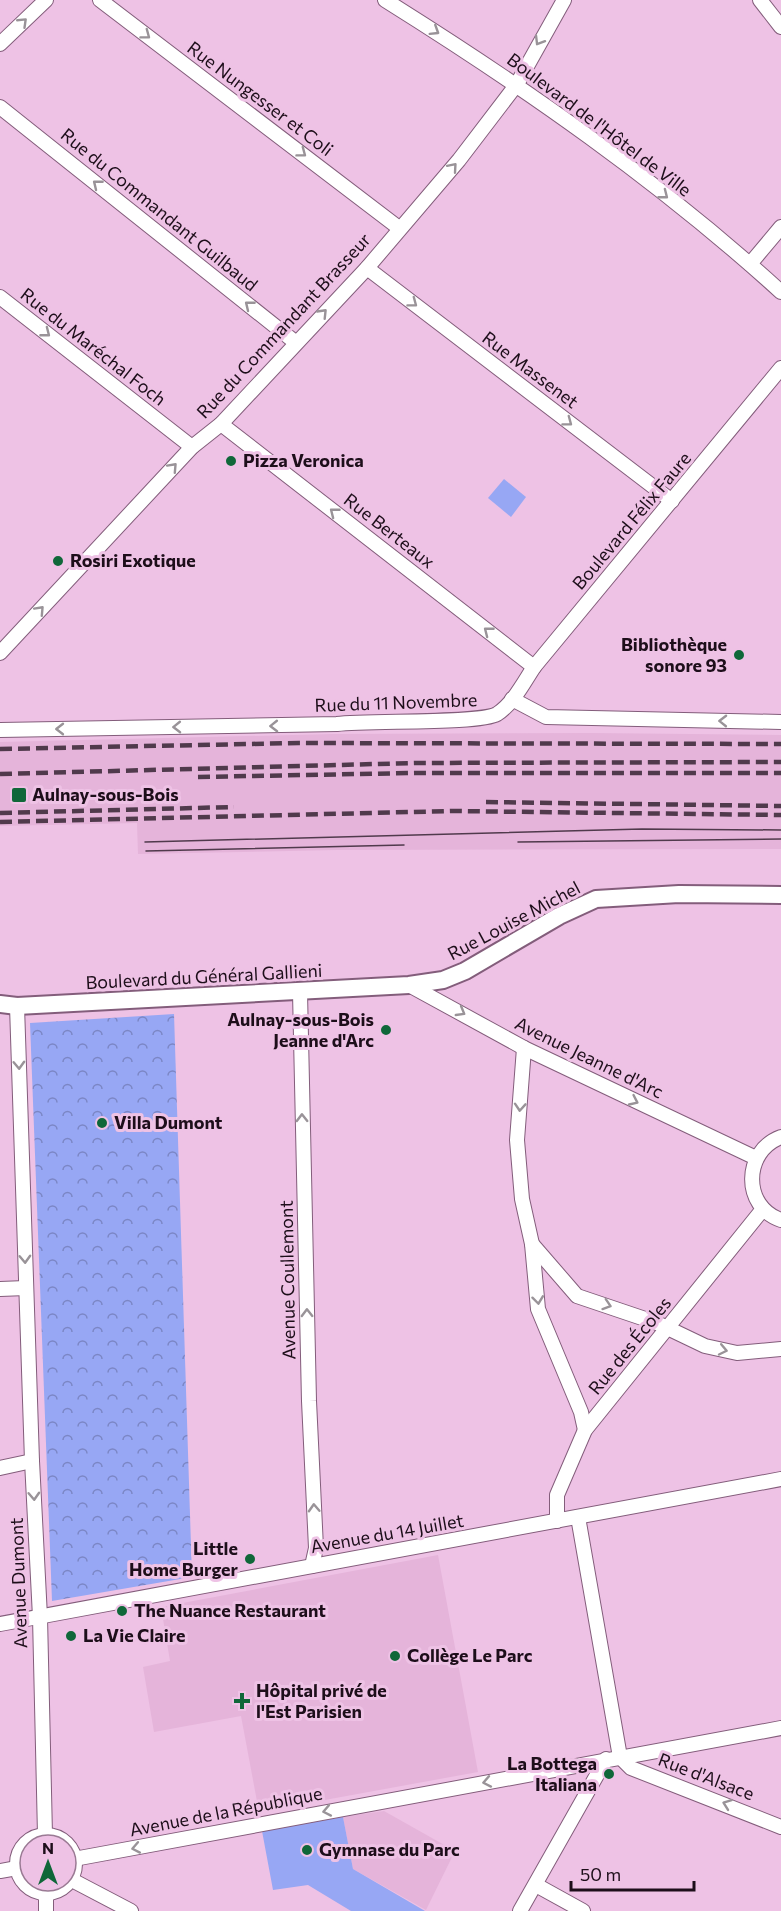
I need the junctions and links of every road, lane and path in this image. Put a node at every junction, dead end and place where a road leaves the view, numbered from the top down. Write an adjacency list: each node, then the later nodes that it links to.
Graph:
1 (46, 0): 7 (street, one-way to 1)
2 (100, 0): 11 (street, Rue Nungesser et Coli, one-way to 11)
3 (385, 0): 8 (street, Boulevard de l'Hôtel de Ville, one-way to 8)
4 (564, 0): 8 (street, Rue du Commandant Brasseur, one-way to 8)
5 (760, 0): 6 (street)
6 (781, 27)
7 (0, 44)
8 (517, 84): 11 (street, Rue du Commandant Brasseur, one-way to 8); 12 (street, Boulevard de l'Hôtel de Ville, one-way to 12)
9 (0, 107): 16 (street, Rue du Commandant Guilbaud, one-way to 9)
10 (781, 227): 12 (street)
11 (399, 228): 13 (street, Rue du Commandant Brasseur)
12 (750, 264): 14 (street, Boulevard de l'Hôtel de Ville)
13 (367, 268): 16 (street, Rue du Commandant Brasseur, one-way to 13); 20 (street, Rue Massenet, one-way to 20)
14 (781, 292)
15 (0, 297): 19 (street, Rue du Maréchal Foch, one-way to 19)
16 (295, 342): 18 (street, Rue du Commandant Brasseur)
17 (781, 368): 20 (street, Boulevard Félix Faure)
18 (221, 424): 19 (street, Rue du Commandant Brasseur); 22 (street, Rue Berteaux, one-way to 18)
19 (192, 447): 21 (street, Rue du Commandant Brasseur, one-way to 19)
20 (672, 501): 22 (street, Boulevard Félix Faure)
21 (0, 652)
22 (534, 667): 23 (street, Boulevard Félix Faure)
23 (512, 699): 24 (street, one-way to 23); 25 (street, Rue du 11 Novembre, one-way to 25)
24 (781, 722)
25 (0, 730)
26 (781, 895): 27 (street, Rue Louise Michel)
27 (409, 985): 28 (street, Boulevard du Général Gallieni); 31 (street, Avenue Jeanne d'Arc, one-way to 31)
28 (300, 992): 30 (street, Boulevard du Général Gallieni); 47 (street, Avenue Coullemont, one-way to 28)
29 (0, 1004): 30 (street, Boulevard du Général Gallieni)
30 (17, 1006): 37 (street, Avenue Dumont, one-way to 37)
31 (524, 1048): 33 (street, Avenue Jeanne d'Arc, one-way to 33); 36 (street, one-way to 36)
32 (781, 1137): 33 (street)
33 (756, 1158): 34 (street)
34 (763, 1209): 35 (street); 39 (street, Rue des Écoles)
35 (781, 1220)
36 (532, 1244): 39 (street, one-way to 39); 41 (street, one-way to 41)
37 (26, 1288): 38 (street); 42 (street, Avenue Dumont)
38 (0, 1289)
39 (669, 1328): 40 (street, one-way to 40); 41 (street, Rue des Écoles)
40 (781, 1350)
41 (585, 1430): 46 (street, Rue des Écoles)
42 (32, 1461): 43 (street); 48 (street, Avenue Dumont, one-way to 48)
43 (0, 1468)
44 (781, 1479): 45 (street, Avenue du 14 Juillet)
45 (578, 1517): 46 (street, Avenue du 14 Juillet); 51 (street)
46 (557, 1521): 47 (street, Avenue du 14 Juillet)
47 (312, 1566): 48 (street, Avenue du 14 Juillet)
48 (40, 1617): 49 (street, Avenue du 14 Juillet); 53 (street, Avenue Dumont)
49 (0, 1624)
50 (781, 1728): 51 (street)
51 (613, 1758): 52 (street, Rue d'Alsace, one-way to 51); 54 (street, Avenue de la République, one-way to 54); 59 (street)
52 (781, 1827)
53 (45, 1833)
54 (78, 1858)
55 (18, 1863): 56 (street)
56 (17, 1868): 57 (street)
57 (0, 1871)
58 (78, 1883): 62 (street)
59 (536, 1885): 63 (street); 64 (street)
60 (46, 1893): 61 (street)
61 (46, 1911)
62 (131, 1911)
63 (520, 1911)
64 (583, 1911)

